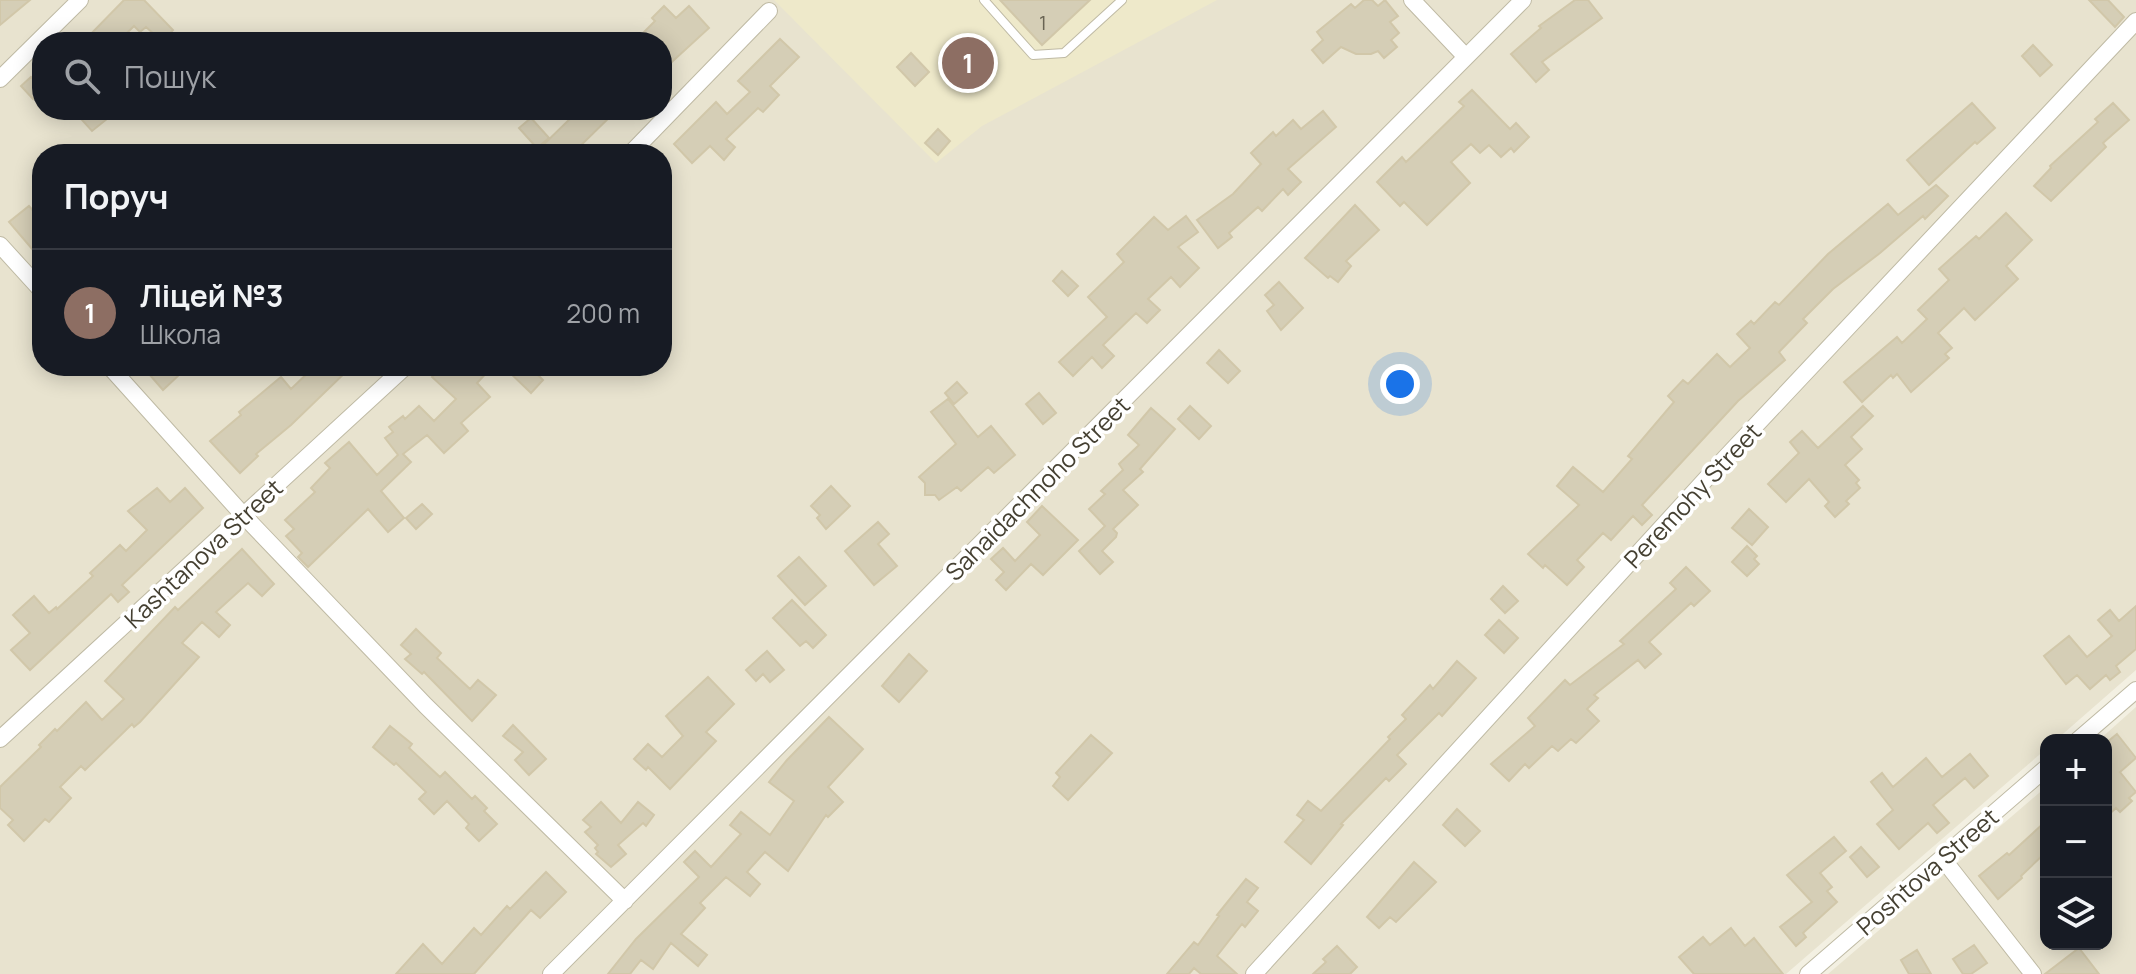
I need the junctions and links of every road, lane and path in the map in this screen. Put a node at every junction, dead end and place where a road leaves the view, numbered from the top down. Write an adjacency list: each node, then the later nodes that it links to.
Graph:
1 (80, 0): 8 (street)
2 (984, 0): 3 (lane)
3 (1122, 0)
4 (1412, 0): 10 (street)
5 (1523, 0): 10 (street, Sahaidachnoho Street)
6 (769, 11): 12 (street)
7 (2136, 21): 27 (street, Peremohy Street)
8 (48, 32)
9 (32, 47): 11 (street)
10 (1466, 57): 25 (street, Sahaidachnoho Street)
11 (0, 79)
12 (672, 111)
13 (663, 120): 14 (street)
14 (640, 144)
15 (0, 245): 16 (street)
16 (32, 280)
17 (118, 376): 19 (street)
18 (395, 376): 19 (street, Kashtanova Street)
19 (244, 516): 22 (street, Kashtanova Street); 25 (street)
20 (2136, 690): 21 (street)
21 (2085, 734)
22 (0, 739)
23 (2040, 773): 24 (street, Poshtova Street)
24 (1943, 859): 28 (street, Poshtova Street); 29 (street)
25 (625, 901): 26 (street, Sahaidachnoho Street)
26 (551, 974)
27 (1254, 974)
28 (1808, 974)
29 (2033, 974)

